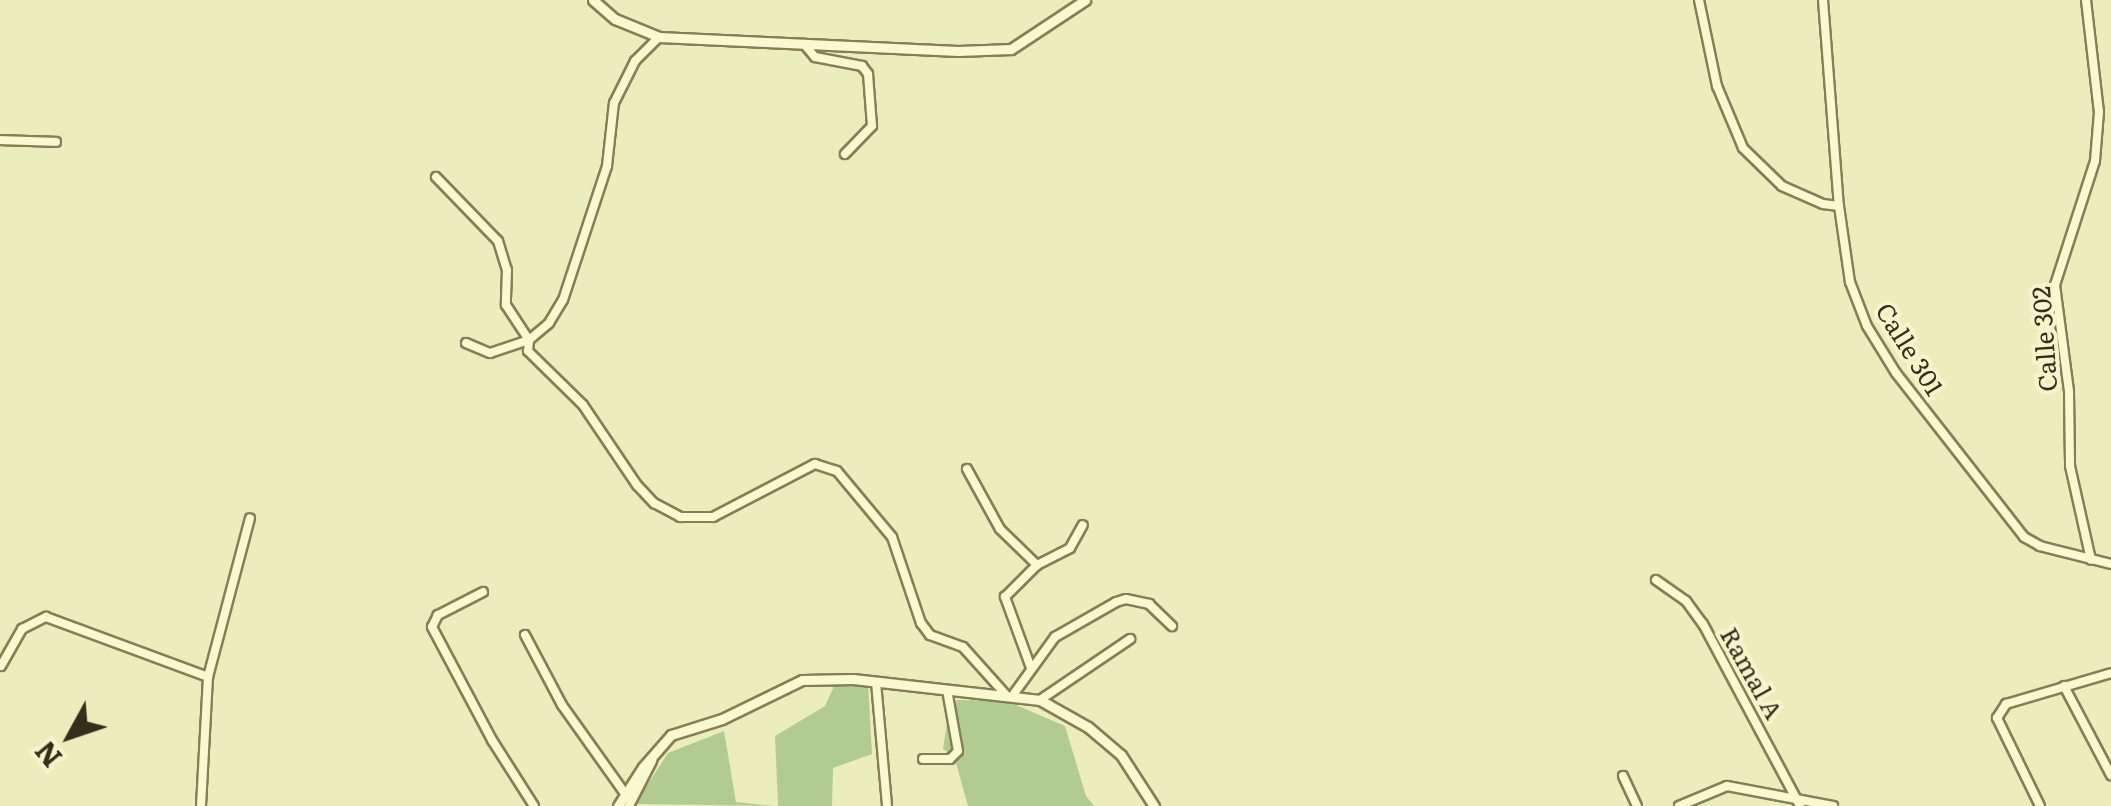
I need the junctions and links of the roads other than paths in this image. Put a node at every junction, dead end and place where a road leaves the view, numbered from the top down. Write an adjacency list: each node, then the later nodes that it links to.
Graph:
1 (593, 0): 6 (street)
2 (1085, 0): 7 (street)
3 (1698, 0): 12 (street)
4 (1824, 0): 12 (street, Calle 301)
5 (2086, 0): 18 (street, Calle 302)
6 (660, 37): 7 (street); 13 (street)
7 (804, 44): 10 (street)
8 (0, 140): 9 (street)
9 (56, 142)
10 (846, 154)
11 (436, 178): 13 (street)
12 (1839, 206): 18 (street, Calle 301)
13 (529, 340): 14 (street); 33 (street)
14 (466, 343)
15 (967, 469): 20 (street)
16 (250, 518): 29 (street)
17 (1083, 525): 20 (street)
18 (2090, 560): 19 (street, Calle 301)
19 (2111, 564)
20 (1037, 565): 27 (street)
21 (1656, 580): 40 (street, Ramal A)
22 (483, 592): 42 (street)
23 (1169, 622): 27 (street)
24 (525, 635): 39 (street)
25 (1130, 639): 34 (street)
26 (1, 666): 29 (street)
27 (1031, 668): 33 (street)
28 (2111, 673): 31 (street)
29 (208, 676): 41 (street)
30 (876, 682): 32 (street); 35 (street); 45 (street)
31 (2064, 686): 37 (street); 50 (street)
32 (947, 690): 33 (street); 36 (street)
33 (1010, 695): 34 (street)
34 (1040, 700): 46 (street)
35 (657, 750): 39 (street); 44 (street)
36 (924, 759)
37 (2111, 774)
38 (1623, 776): 47 (street)
39 (626, 795): 43 (street)
40 (1799, 802): 48 (street); 49 (street)
41 (201, 806)
42 (534, 806)
43 (618, 806)
44 (629, 806)
45 (887, 806)
46 (1154, 806)
47 (1637, 806)
48 (1679, 806)
49 (1833, 806)
50 (2040, 806)

